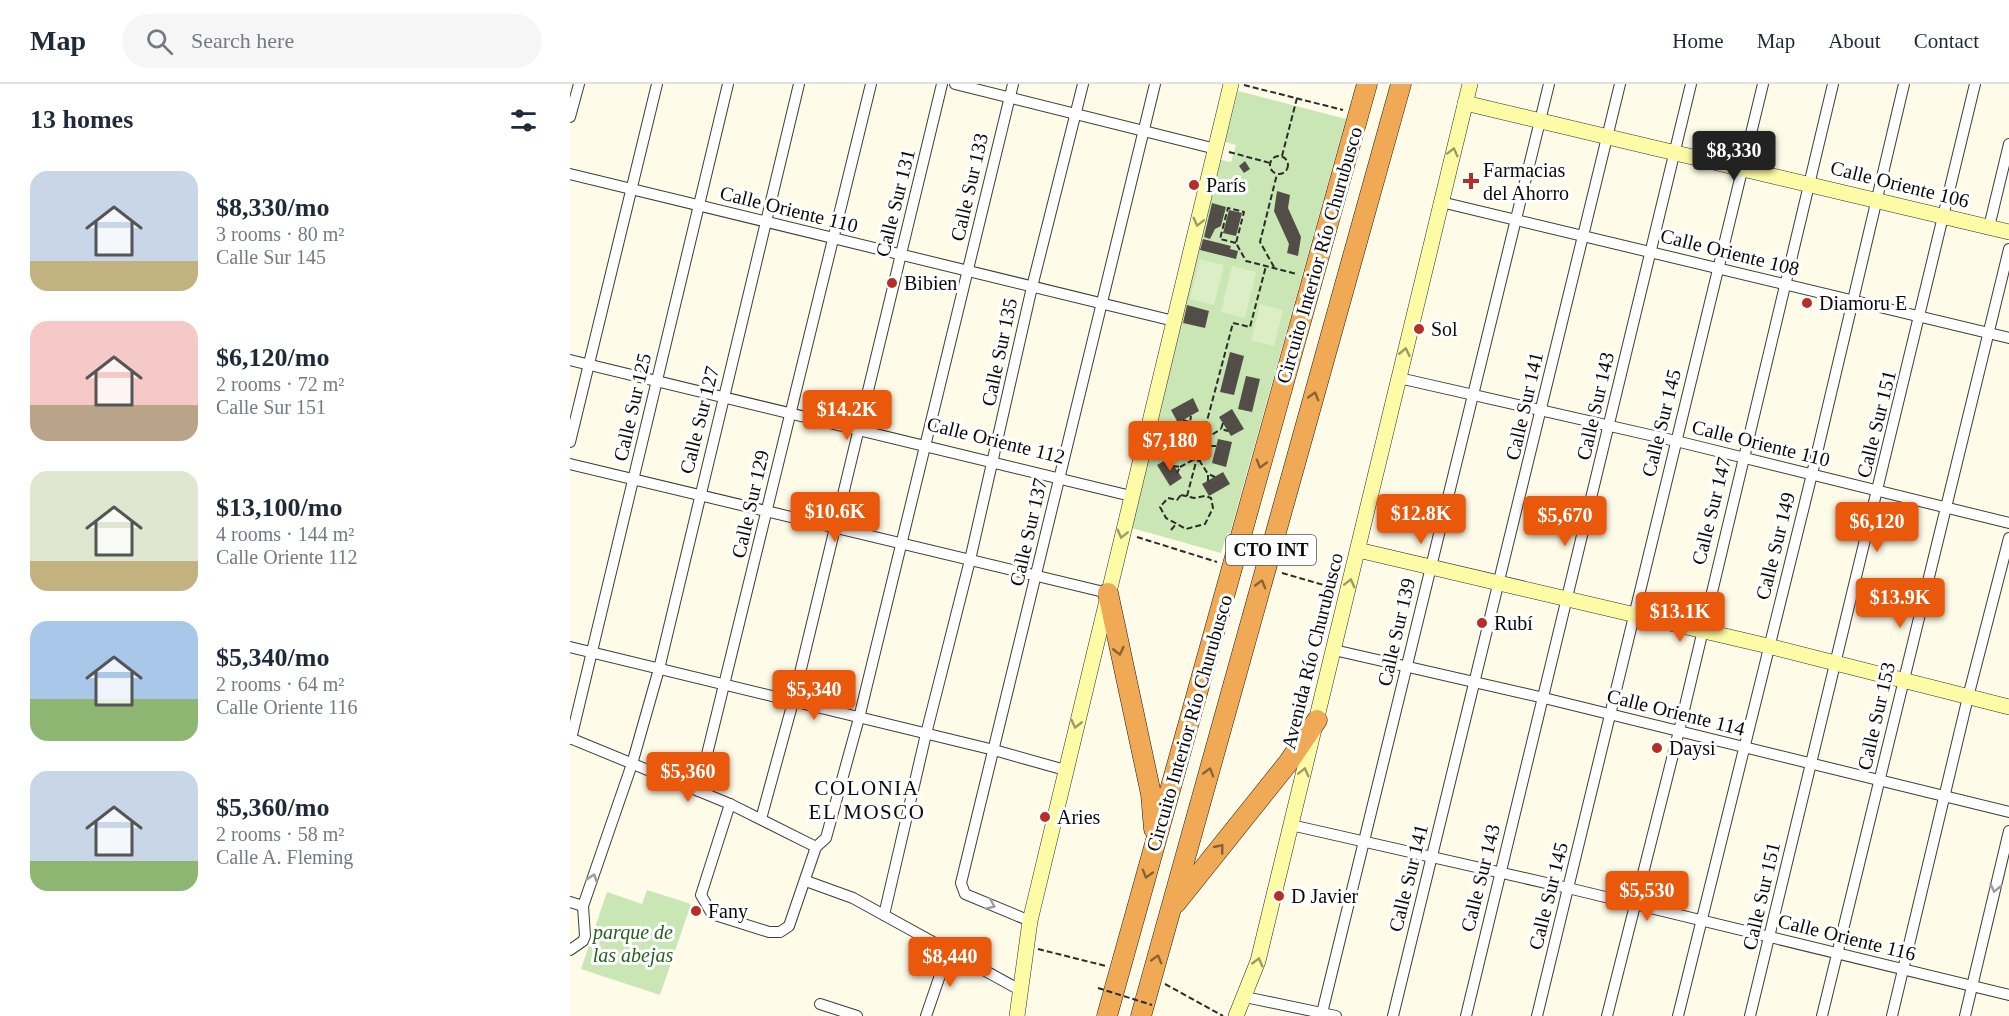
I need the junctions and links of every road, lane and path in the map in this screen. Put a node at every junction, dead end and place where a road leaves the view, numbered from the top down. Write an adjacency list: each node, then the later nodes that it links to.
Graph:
1 (579, 84): 28 (street)
2 (657, 84): 42 (street)
3 (728, 84): 45 (street, Calle Sur 125)
4 (799, 84): 48 (street, Calle Sur 127)
5 (871, 84): 52 (street, Calle Sur 129)
6 (942, 84): 56 (street, Calle Sur 131)
7 (955, 84): 23 (street)
8 (1013, 84): 23 (street, Calle Sur 133)
9 (1083, 84): 27 (street, Calle Sur 135)
10 (1155, 84): 30 (street, Calle Sur 137)
11 (1231, 84): 33 (main road)
12 (1240, 84): 24 (path)
13 (1367, 84): 172 (highway, Circuito Interior Río Churubusco / CTO INT, one-way to 172)
14 (1401, 84): 181 (highway, Circuito Interior Río Churubusco / CTO INT, one-way to 14)
15 (1470, 84): 25 (main road, Avenida Río Churubusco)
16 (1549, 84): 29 (street, Calle Sur 139)
17 (1620, 84): 31 (street, Calle Sur 141)
18 (1691, 84): 34 (street, Calle Sur 143)
19 (1763, 84): 38 (street, Calle Sur 145)
20 (1833, 84): 41 (street, Calle Sur 147)
21 (1904, 84): 43 (street, Calle Sur 149)
22 (1975, 84): 46 (street, Calle Sur 151)
23 (1009, 97): 27 (street); 60 (street, Calle Sur 133)
24 (1297, 98): 26 (path); 36 (path)
25 (1465, 103): 29 (main road, Calle Oriente 106); 44 (main road, Avenida Río Churubusco, one-way to 25)
26 (1343, 110)
27 (1075, 113): 30 (street); 63 (street, Calle Sur 135)
28 (570, 117)
29 (1540, 120): 31 (main road, Calle Oriente 106); 47 (street, Calle Sur 139)
30 (1144, 132): 33 (street); 65 (street, Calle Sur 137)
31 (1608, 135): 34 (main road, Calle Oriente 106); 51 (street, Calle Sur 141)
32 (2009, 144): 49 (street)
33 (1216, 149): 67 (main road, one-way to 67)
34 (1675, 151): 38 (main road, Calle Oriente 106); 55 (street, Calle Sur 143)
35 (1234, 154): 37 (path)
36 (1282, 156): 37 (path); 40 (path)
37 (1270, 163): 40 (path)
38 (1743, 168): 41 (main road, Calle Oriente 106); 59 (street, Calle Sur 145)
39 (570, 174): 42 (street, Calle Oriente 110)
40 (1277, 174): 58 (path)
41 (1809, 184): 43 (main road, Calle Oriente 106); 62 (street, Calle Sur 147)
42 (631, 189): 45 (street, Calle Oriente 110); 71 (street)
43 (1876, 200): 46 (main road, Calle Oriente 106); 64 (street, Calle Sur 149)
44 (1441, 202): 47 (street, Calle Oriente 108); 72 (main road, Avenida Río Churubusco, one-way to 44)
45 (701, 206): 48 (street, Calle Oriente 110); 73 (street, Calle Sur 125)
46 (1945, 216): 49 (main road, Calle Oriente 106); 66 (street, Calle Sur 151)
47 (1515, 218): 51 (street, Calle Oriente 108); 74 (street, Calle Sur 139)
48 (767, 222): 52 (street, Calle Oriente 110); 75 (street, Calle Sur 127)
49 (1989, 228): 50 (main road, Calle Oriente 106)
50 (2009, 232)
51 (1583, 235): 55 (street, Calle Oriente 108); 76 (street, Calle Sur 141)
52 (832, 238): 56 (street, Calle Oriente 110); 77 (street, Calle Sur 129)
53 (1236, 243): 53 (path); 57 (path)
54 (2009, 249): 68 (street, Calle Sur 153)
55 (1650, 251): 59 (street, Calle Oriente 108); 82 (street, Calle Sur 143)
56 (901, 254): 60 (street, Calle Oriente 110); 83 (street, Calle Sur 131)
57 (1266, 266): 58 (path); 86 (path)
58 (1275, 268): 61 (path)
59 (1718, 268): 62 (street, Calle Oriente 108); 88 (street, Calle Sur 145)
60 (968, 271): 63 (street, Calle Oriente 110); 91 (street, Calle Sur 133)
61 (1300, 275)
62 (1786, 284): 64 (street, Calle Oriente 108); 98 (street, Calle Sur 147)
63 (1032, 286): 65 (street, Calle Oriente 110); 100 (street, Calle Sur 135)
64 (1852, 300): 66 (street, Calle Oriente 108); 106 (street, Calle Sur 149)
65 (1100, 303): 67 (street, Calle Oriente 110); 107 (street, Calle Sur 137)
66 (1921, 317): 68 (street, Calle Oriente 108); 111 (street, Calle Sur 151)
67 (1174, 321): 113 (main road)
68 (1987, 333): 69 (street, Calle Oriente 108); 115 (street, Calle Sur 153)
69 (2009, 338)
70 (570, 360): 71 (street, Calle Oriente 112)
71 (589, 364): 73 (street, Calle Oriente 112); 89 (street)
72 (1399, 378): 74 (street, Calle Oriente 110); 125 (main road, Avenida Río Churubusco)
73 (657, 381): 75 (street, Calle Oriente 112); 109 (street, Calle Sur 125)
74 (1472, 394): 76 (street, Calle Oriente 110); 129 (street, Calle Sur 139)
75 (723, 396): 77 (street, Calle Oriente 112); 112 (street, Calle Sur 127)
76 (1542, 410): 82 (street, Calle Oriente 110); 132 (street, Calle Sur 141)
77 (791, 412): 83 (street, Calle Oriente 112); 116 (street, Calle Sur 129)
78 (1191, 416): 80 (path)
79 (1184, 420): 80 (path)
80 (1190, 422): 86 (path)
81 (1223, 423): 84 (path)
82 (1608, 425): 88 (street, Calle Oriente 110); 135 (street, Calle Sur 143)
83 (858, 429): 91 (street, Calle Oriente 112); 119 (street, Calle Sur 131)
84 (1221, 429): 85 (path); 86 (path)
85 (1228, 431)
86 (1203, 438): 90 (path); 92 (path)
87 (1186, 439): 90 (path)
88 (1676, 441): 98 (street, Calle Oriente 110); 136 (street, Calle Sur 145)
89 (570, 442)
90 (1192, 442): 95 (path)
91 (925, 444): 100 (street, Calle Oriente 112); 124 (street, Calle Sur 133)
92 (1210, 446): 93 (path); 96 (path)
93 (1216, 446)
94 (1183, 451): 95 (path)
95 (1189, 452): 99 (path)
96 (1209, 455): 97 (path); 99 (path)
97 (1214, 457)
98 (1743, 457): 106 (street, Calle Oriente 110); 137 (street, Calle Sur 147)
99 (1196, 460): 103 (path); 105 (path); 114 (path)
100 (993, 461): 107 (street, Calle Oriente 112); 126 (street, Calle Sur 135)
101 (570, 464): 109 (street)
102 (1173, 466): 103 (path)
103 (1180, 467): 104 (path)
104 (1177, 473)
105 (1208, 474): 108 (path); 110 (path)
106 (1812, 474): 111 (street, Calle Oriente 110); 138 (street, Calle Sur 149)
107 (1060, 477): 113 (street, Calle Oriente 112); 131 (street, Calle Sur 137)
108 (1215, 477)
109 (634, 480): 112 (street); 141 (street, Calle Sur 125)
110 (1208, 481)
111 (1878, 490): 115 (street, Calle Oriente 110); 142 (street, Calle Sur 151)
112 (699, 496): 116 (street); 144 (street, Calle Sur 127)
113 (1131, 496): 121 (main road)
114 (1188, 496): 117 (path); 117 (path)
115 (1945, 507): 118 (street, Calle Oriente 110); 145 (street, Calle Sur 153)
116 (767, 512): 119 (street); 147 (street, Calle Sur 129)
117 (1177, 523): 120 (path)
118 (2009, 523)
119 (836, 528): 124 (street); 150 (street, Calle Sur 131)
120 (1171, 530)
121 (1123, 532): 128 (path); 134 (main road, one-way to 134)
122 (1229, 536): 127 (path, bridge)
123 (2009, 538): 148 (street)
124 (902, 543): 126 (street); 153 (street, Calle Sur 133)
125 (1358, 550): 129 (main road); 133 (main road, Avenida Río Churubusco, one-way to 125)
126 (970, 560): 131 (street); 156 (street, Calle Sur 135)
127 (1275, 560)
128 (1222, 563)
129 (1430, 567): 132 (main road); 143 (street, Calle Sur 139)
130 (1273, 570): 133 (path)
131 (1036, 576): 134 (street); 159 (street, Calle Sur 137)
132 (1500, 584): 135 (main road); 146 (street, Calle Sur 141)
133 (1348, 592): 140 (main road, Avenida Río Churubusco)
134 (1108, 593): 162 (main road, one-way to 162); 172 (highway, one-way to 172)
135 (1567, 600): 136 (main road); 149 (street, Calle Sur 143)
136 (1632, 616): 137 (main road); 152 (street, Calle Sur 145)
137 (1701, 631): 138 (main road); 155 (street, Calle Sur 147)
138 (1768, 646): 142 (main road); 158 (street, Calle Sur 149)
139 (570, 647): 141 (street)
140 (1334, 650): 143 (street, Calle Oriente 114); 154 (main road, Avenida Río Churubusco)
141 (593, 652): 144 (street); 157 (street, Calle Sur 125)
142 (1835, 664): 145 (main road); 160 (street, Calle Sur 151)
143 (1407, 665): 146 (street, Calle Oriente 114); 171 (street, Calle Sur 139)
144 (659, 669): 147 (street); 161 (street, Calle Sur 127)
145 (1902, 680): 148 (main road); 163 (street, Calle Sur 153)
146 (1476, 682): 149 (street, Calle Oriente 114); 174 (street, Calle Sur 141)
147 (726, 685): 150 (street); 164 (street, Calle Sur 129)
148 (1968, 697): 151 (main road); 165 (street)
149 (1544, 698): 152 (street, Calle Oriente 114); 175 (street, Calle Sur 143)
150 (793, 702): 153 (street); 168 (street, Calle Sur 131)
151 (2009, 707)
152 (1610, 714): 155 (street, Calle Oriente 114); 177 (street, Calle Sur 145)
153 (859, 718): 156 (street); 173 (street, Calle Sur 133)
154 (1317, 720): 169 (main road, Avenida Río Churubusco, one-way to 154); 181 (highway, one-way to 154)
155 (1679, 731): 158 (street, Calle Oriente 114); 179 (street, Calle Sur 147)
156 (926, 734): 159 (street); 182 (street, Calle Sur 135)
157 (570, 739): 161 (street)
158 (1744, 747): 160 (street, Calle Oriente 114); 183 (street, Calle Sur 149)
159 (994, 750): 162 (street); 184 (street, Calle Sur 137, one-way to 184)
160 (1811, 763): 163 (street, Calle Oriente 114); 185 (street, Calle Sur 151)
161 (632, 765): 164 (street); 180 (street, Calle Sur 127, one-way to 161)
162 (1065, 770): 184 (main road)
163 (1880, 780): 165 (street, Calle Oriente 114); 189 (street, Calle Sur 153)
164 (698, 791): 166 (street)
165 (1945, 796): 167 (street, Calle Oriente 114); 191 (street)
166 (730, 804): 168 (street); 176 (street, Calle Sur 133)
167 (2009, 812)
168 (761, 819): 173 (street)
169 (1291, 825): 171 (street, Calle Oriente 116); 197 (main road, Avenida Río Churubusco, one-way to 169)
170 (2009, 831): 193 (street, one-way to 193)
171 (1365, 841): 174 (street, Calle Oriente 116); 200 (street, Calle Sur 139)
172 (1155, 846): 204 (highway, Circuito Interior Río Churubusco / CTO INT, one-way to 204)
173 (816, 847): 176 (street, Calle Sur 133)
174 (1432, 857): 175 (street, Calle Oriente 116); 208 (street, Calle Sur 141)
175 (1500, 873): 177 (street, Calle Oriente 116); 209 (street, Calle Sur 143)
176 (806, 881): 182 (street)
177 (1568, 888): 179 (street, Calle Oriente 116); 210 (street, Calle Sur 145)
178 (570, 902): 180 (street)
179 (1635, 904): 183 (street, Calle Oriente 116); 211 (street, Calle Sur 147)
180 (583, 906): 187 (street)
181 (1170, 910): 199 (highway, Circuito Interior Río Churubusco / CTO INT, one-way to 181)
182 (884, 915): 188 (street)
183 (1702, 920): 185 (street, Calle Oriente 116); 212 (street, Calle Sur 149)
184 (1030, 921): 186 (main road)
185 (1770, 937): 189 (street, Calle Oriente 116); 213 (street, Calle Sur 151)
186 (1025, 946): 190 (path); 195 (main road)
187 (570, 949)
188 (948, 952): 195 (street); 202 (street)
189 (1837, 953): 191 (street, Calle Oriente 116); 214 (street, Calle Sur 153)
190 (1106, 966)
191 (1904, 969): 193 (street, Calle Oriente 116); 215 (street)
192 (1159, 981): 205 (path)
193 (1972, 986): 196 (street, Calle Oriente 116); 216 (street)
194 (1098, 988): 199 (path, bridge)
195 (1020, 990): 203 (main road)
196 (2009, 995)
197 (1245, 997): 200 (street); 206 (main road, Avenida Río Churubusco)
198 (820, 1004): 201 (street)
199 (1147, 1010)
200 (1322, 1013): 207 (street)
201 (857, 1016)
202 (926, 1016)
203 (1017, 1016)
204 (1107, 1016)
205 (1223, 1016)
206 (1236, 1016)
207 (1336, 1016)
208 (1393, 1016)
209 (1466, 1016)
210 (1537, 1016)
211 (1607, 1016)
212 (1678, 1016)
213 (1750, 1016)
214 (1822, 1016)
215 (1892, 1016)
216 (1965, 1016)

